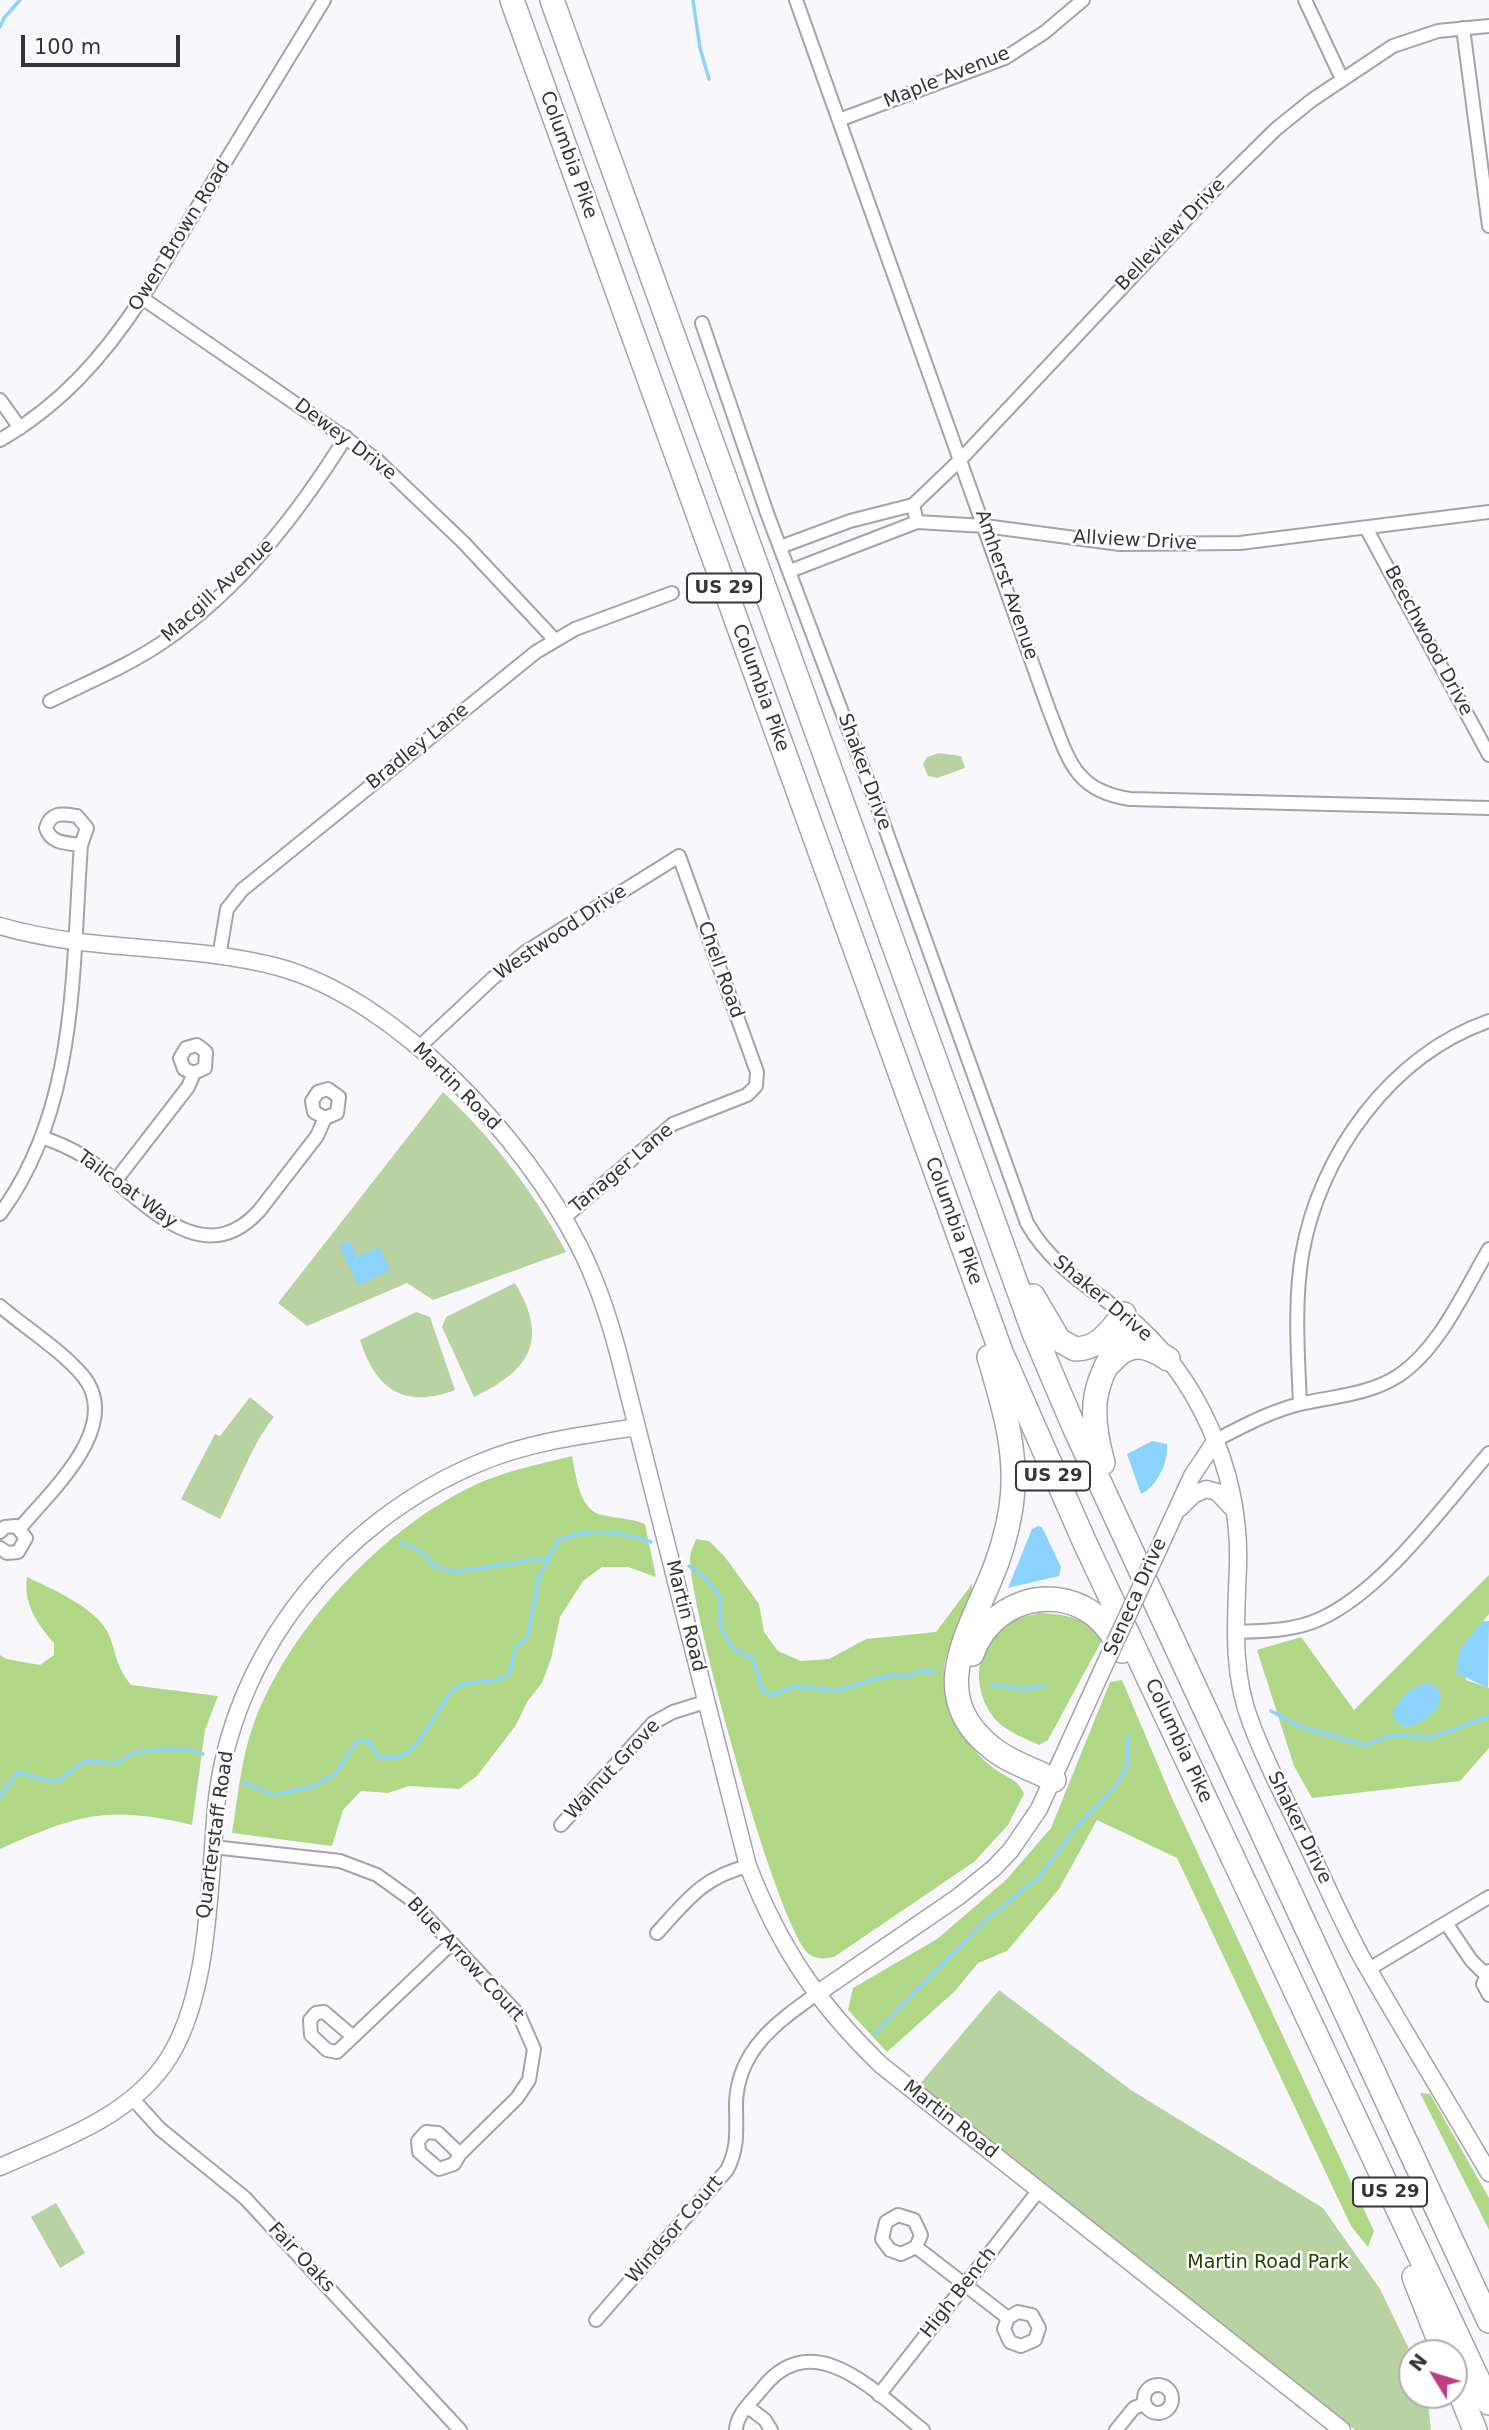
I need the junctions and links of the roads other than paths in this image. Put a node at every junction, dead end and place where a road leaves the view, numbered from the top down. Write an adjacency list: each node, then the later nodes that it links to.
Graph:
1 (324, 0): 14 (street, Owen Brown Road)
2 (512, 0): 44 (highway, Columbia Pike / US 29)
3 (552, 0): 12 (highway, Columbia Pike / US 29)
4 (561, 0): 12 (highway)
5 (796, 0): 11 (street, Amherst Avenue)
6 (1083, 0): 11 (street, Maple Avenue)
7 (1305, 0): 10 (street)
8 (1489, 26): 9 (street, Belleview Drive)
9 (1463, 28): 10 (street, Belleview Drive); 13 (street)
10 (1342, 79): 20 (street, Belleview Drive)
11 (839, 120): 20 (street, Amherst Avenue)
12 (607, 151): 47 (highway, Columbia Pike / US 29)
13 (1489, 226)
14 (142, 298): 17 (street, Owen Brown Road); 18 (street, Dewey Drive)
15 (702, 323): 26 (street, Shaker Drive)
16 (0, 400): 17 (street)
17 (20, 428): 19 (street, Owen Brown Road)
18 (346, 437): 29 (street, Dewey Drive); 30 (street, Macgill Avenue)
19 (0, 440)
20 (961, 459): 21 (street, Belleview Drive); 24 (street, Amherst Avenue)
21 (913, 505): 23 (street); 26 (street)
22 (1489, 512): 25 (street, Allview Drive)
23 (918, 522): 24 (street, Allview Drive); 27 (street, Allview Drive)
24 (985, 526): 25 (street, Allview Drive); 32 (street, Amherst Avenue)
25 (1366, 528): 31 (street, Beechwood Drive)
26 (780, 547): 27 (street, Shaker Drive)
27 (790, 571): 51 (street, Shaker Drive)
28 (672, 593): 29 (street, Bradley Lane)
29 (555, 640): 37 (street, Bradley Lane)
30 (50, 701)
31 (1489, 755)
32 (1489, 808)
33 (81, 845): 36 (street)
34 (678, 856): 39 (street, Westwood Drive); 41 (street, Chell Road)
35 (0, 926): 36 (street, Martin Road)
36 (74, 943): 37 (street, Martin Road); 43 (street)
37 (219, 957): 39 (street, Martin Road)
38 (1489, 1021): 54 (street)
39 (418, 1048): 48 (street, Martin Road)
40 (194, 1073): 45 (street)
41 (756, 1086): 48 (street, Tanager Lane)
42 (325, 1118): 45 (street, Tailcoat Way)
43 (42, 1137): 45 (street, Tailcoat Way); 46 (street)
44 (936, 1176): 66 (highway, Columbia Pike / US 29); 67 (highway)
45 (116, 1180)
46 (0, 1214)
47 (990, 1215): 51 (highway); 60 (highway, Columbia Pike / US 29)
48 (564, 1218): 55 (street, Martin Road)
49 (1489, 1249): 54 (street, Seneca Drive)
50 (0, 1306): 61 (street)
51 (1127, 1317): 52 (street, Shaker Drive); 53 (highway)
52 (1168, 1359): 53 (highway); 56 (street, Shaker Drive)
53 (1103, 1371): 60 (highway)
54 (1300, 1404): 56 (street, Seneca Drive)
55 (637, 1427): 65 (street, Martin Road); 69 (street, Quarterstaff Road)
56 (1216, 1440): 58 (street, Shaker Drive); 59 (street, Seneca Drive)
57 (1489, 1453): 64 (street)
58 (1235, 1510): 59 (street); 64 (street, Shaker Drive)
59 (1173, 1515): 67 (street, Seneca Drive, bridge)
60 (1120, 1527): 81 (highway, Columbia Pike / US 29)
61 (20, 1528): 62 (street); 63 (street)
62 (0, 1532)
63 (0, 1548)
64 (1235, 1632): 75 (street, Shaker Drive)
65 (705, 1702): 68 (street, Walnut Grove); 70 (street, Martin Road)
66 (1190, 1767): 67 (highway); 77 (highway, Columbia Pike / US 29)
67 (1057, 1773): 78 (street, Seneca Drive)
68 (561, 1825)
69 (213, 1847): 74 (street, Blue Arrow Court); 82 (street, Quarterstaff Road)
70 (748, 1866): 73 (street); 78 (street, Martin Road)
71 (1489, 1897): 72 (street)
72 (1446, 1923): 75 (street); 76 (street)
73 (657, 1933)
74 (452, 1943): 80 (street); 83 (street, Blue Arrow Court)
75 (1369, 1969): 85 (street, Shaker Drive)
76 (1487, 1972): 79 (street)
77 (1290, 1980): 93 (highway); 95 (highway, Columbia Pike / US 29)
78 (815, 1995): 86 (street, Martin Road); 91 (street, Windsor Court)
79 (1489, 1995)
80 (351, 2035)
81 (1375, 2072): 89 (highway); 92 (highway, Columbia Pike / US 29)
82 (132, 2098): 84 (street, Quarterstaff Road); 99 (street, Fair Oaks)
83 (460, 2154)
84 (0, 2167)
85 (1489, 2173)
86 (1039, 2190): 88 (street, High Bench); 104 (street, Martin Road)
87 (916, 2247): 88 (street)
88 (965, 2285): 90 (street); 94 (street, High Bench)
89 (1489, 2295)
90 (1008, 2319)
91 (596, 2320)
92 (1489, 2321)
93 (1438, 2339)
94 (879, 2395): 97 (street); 102 (street)
95 (1489, 2403)
96 (1144, 2404): 103 (street)
97 (748, 2407): 100 (street); 101 (street)
98 (1467, 2409): 105 (highway)
99 (460, 2430)
100 (736, 2430)
101 (771, 2430)
102 (923, 2430)
103 (1116, 2430)
104 (1342, 2430)
105 (1475, 2430)

